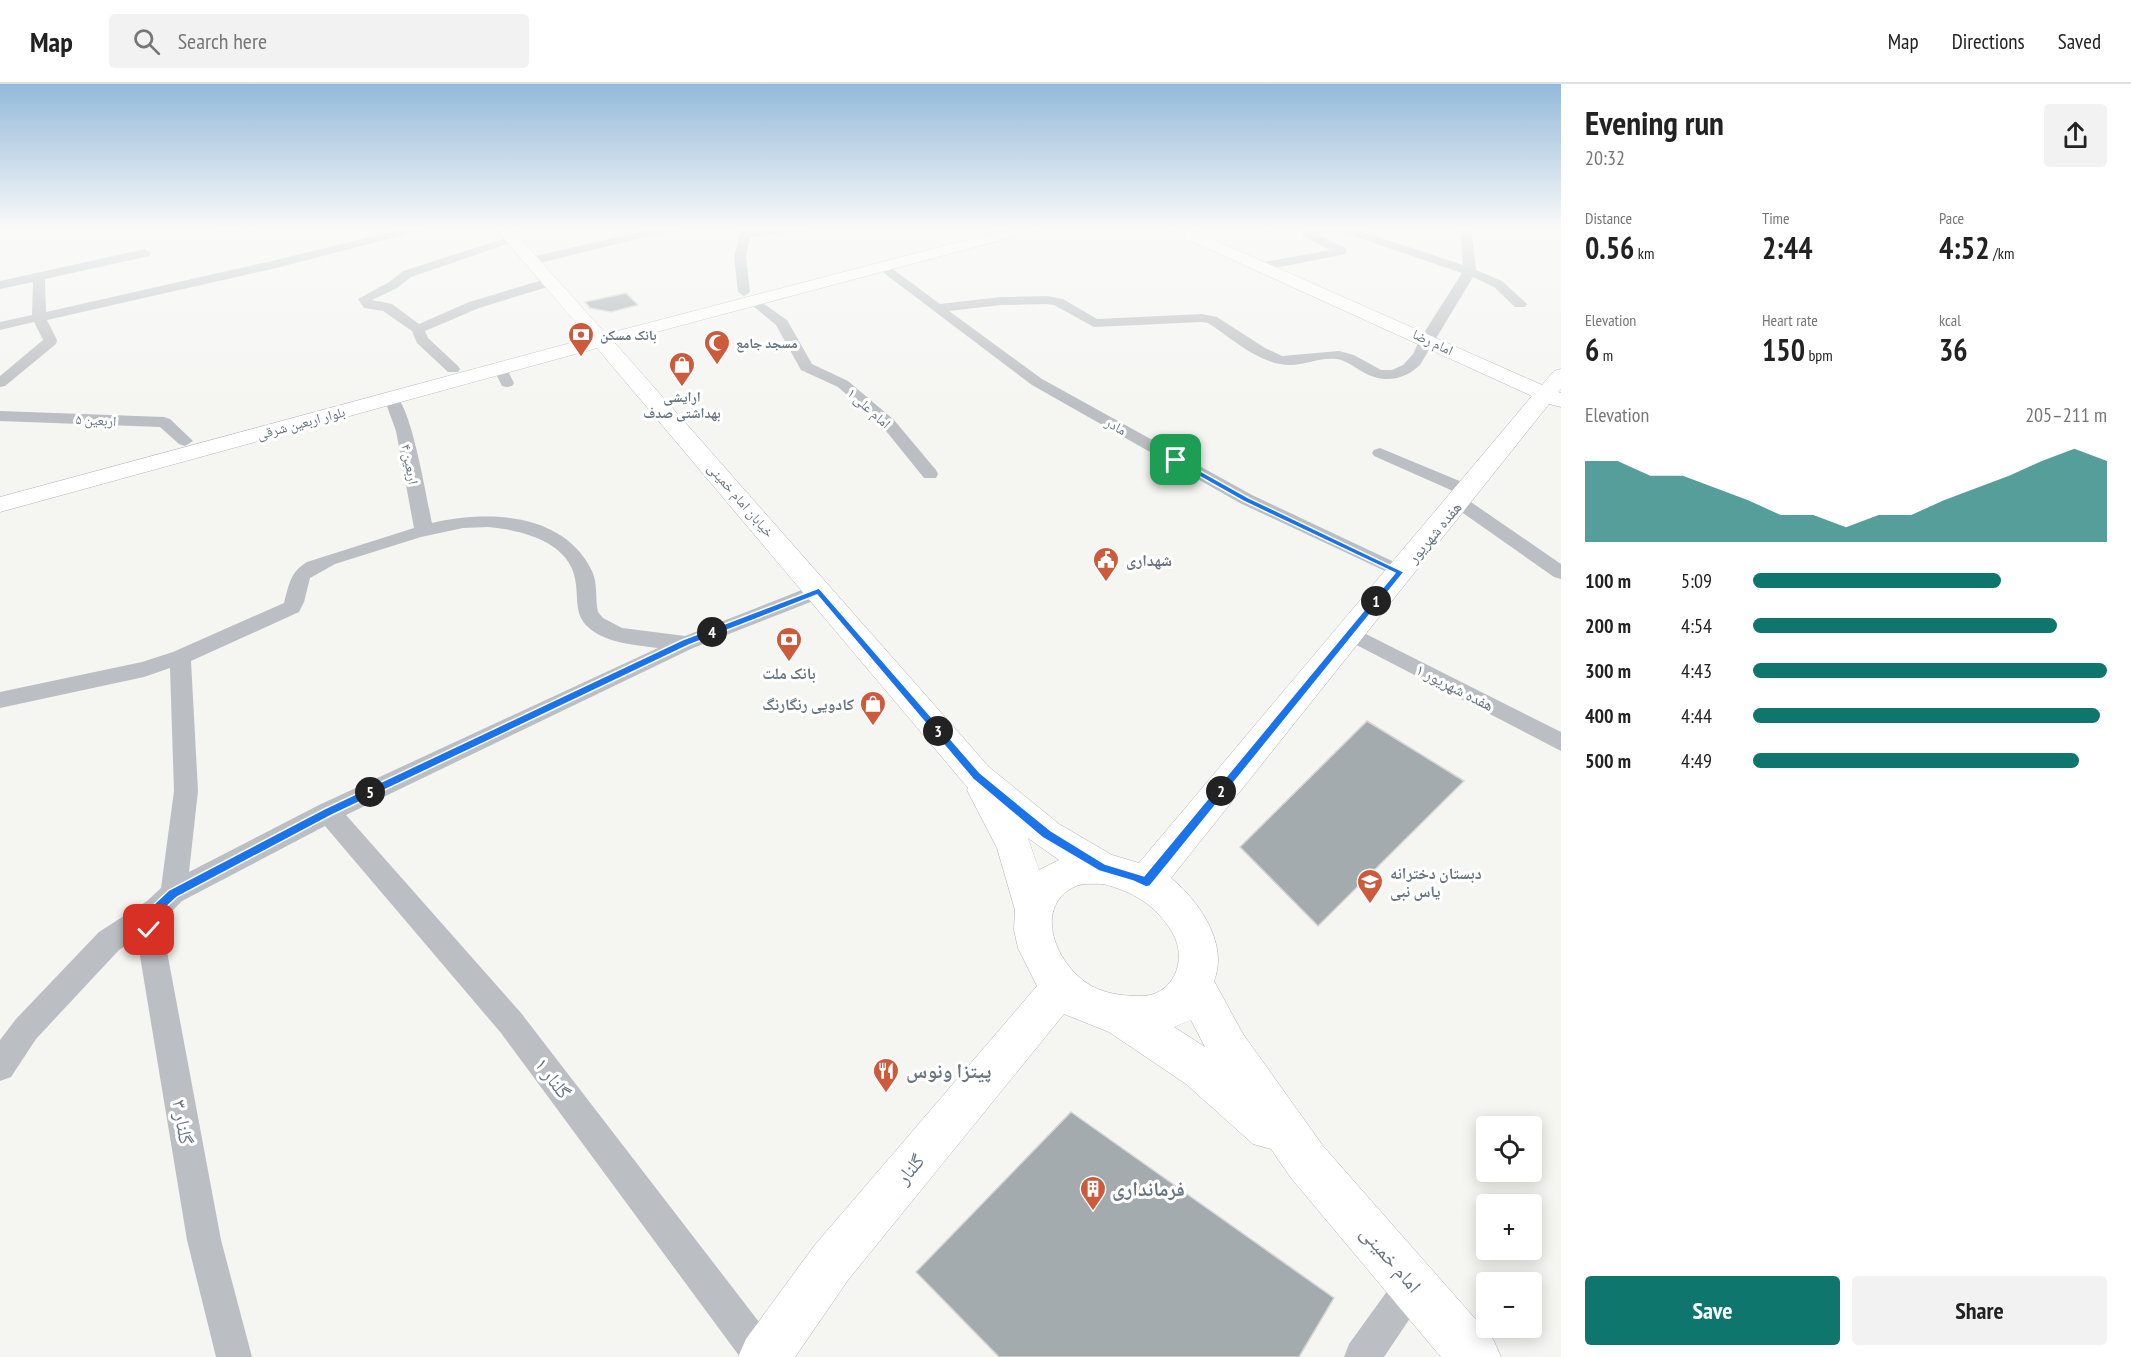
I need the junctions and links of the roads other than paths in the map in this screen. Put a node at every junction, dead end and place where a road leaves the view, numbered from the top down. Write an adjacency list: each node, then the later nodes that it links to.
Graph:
1 (39, 286): 16 (street)
2 (178, 286): 16 (street)
3 (390, 286): 18 (street)
4 (535, 286): 18 (street)
5 (554, 286): 19 (main road, خیابان امام خمینی)
6 (747, 286): 13 (street)
7 (786, 286): 13 (main road)
8 (796, 286): 13 (main road)
9 (909, 286): 15 (street, مادر)
10 (1310, 286): 20 (main road, امام رضا)
11 (1460, 286): 20 (street)
12 (1500, 286): 14 (street)
13 (749, 297): 19 (main road); 28 (street, امام علی ۱)
14 (1520, 304)
15 (938, 308): 20 (street); 33 (street, مادر)
16 (39, 318): 17 (street); 22 (street)
17 (0, 326)
18 (420, 334): 21 (street)
19 (597, 336): 21 (main road, بلوار اربعین شرقی); 24 (main road, بلوار اربعین شرقی); 35 (main road, خیابان امام خمینی)
20 (1428, 339): 23 (main road, امام رضا)
21 (453, 369): 26 (main road, بلوار اربعین شرقی)
22 (0, 383)
23 (1556, 390): 30 (main road, هفده شهریور)
24 (392, 398): 31 (main road, بلوار اربعین شرقی); 32 (street, اربعین ۴)
25 (0, 416): 26 (street, اربعین ۵)
26 (185, 441): 29 (main road, بلوار اربعین شرقی)
27 (1380, 453): 30 (street)
28 (930, 474)
29 (0, 491)
30 (1464, 496): 33 (main road, هفده شهریور); 34 (street)
31 (0, 505)
32 (424, 531): 37 (street); 38 (street)
33 (1400, 572): 36 (main road, هفده شهریور)
34 (1561, 573)
35 (819, 591): 37 (street); 41 (main road, خیابان امام خمینی)
36 (1350, 633): 40 (street, هفده شهریور ۱); 44 (main road, هفده شهریور)
37 (686, 642): 42 (street)
38 (180, 657): 39 (street); 45 (street, گلنار ۳)
39 (0, 700)
40 (1561, 742)
41 (977, 776): 43 (main road); 46 (main road)
42 (328, 812): 45 (street); 54 (street, گلنار ۱)
43 (1103, 868): 44 (main road); 46 (main road)
44 (1146, 882): 47 (main road)
45 (164, 901): 50 (street); 53 (street, گلنار ۳)
46 (1034, 908): 48 (main road)
47 (1194, 984): 49 (main road); 51 (main road)
48 (1062, 986): 49 (main road); 54 (main road, گلنار)
49 (1119, 1015): 51 (main road)
50 (0, 1066)
51 (1307, 1162): 52 (main road, امام خمینی)
52 (1413, 1284): 55 (street); 56 (main road, امام خمینی)
53 (234, 1357)
54 (764, 1357)
55 (1362, 1357)
56 (1475, 1357)

